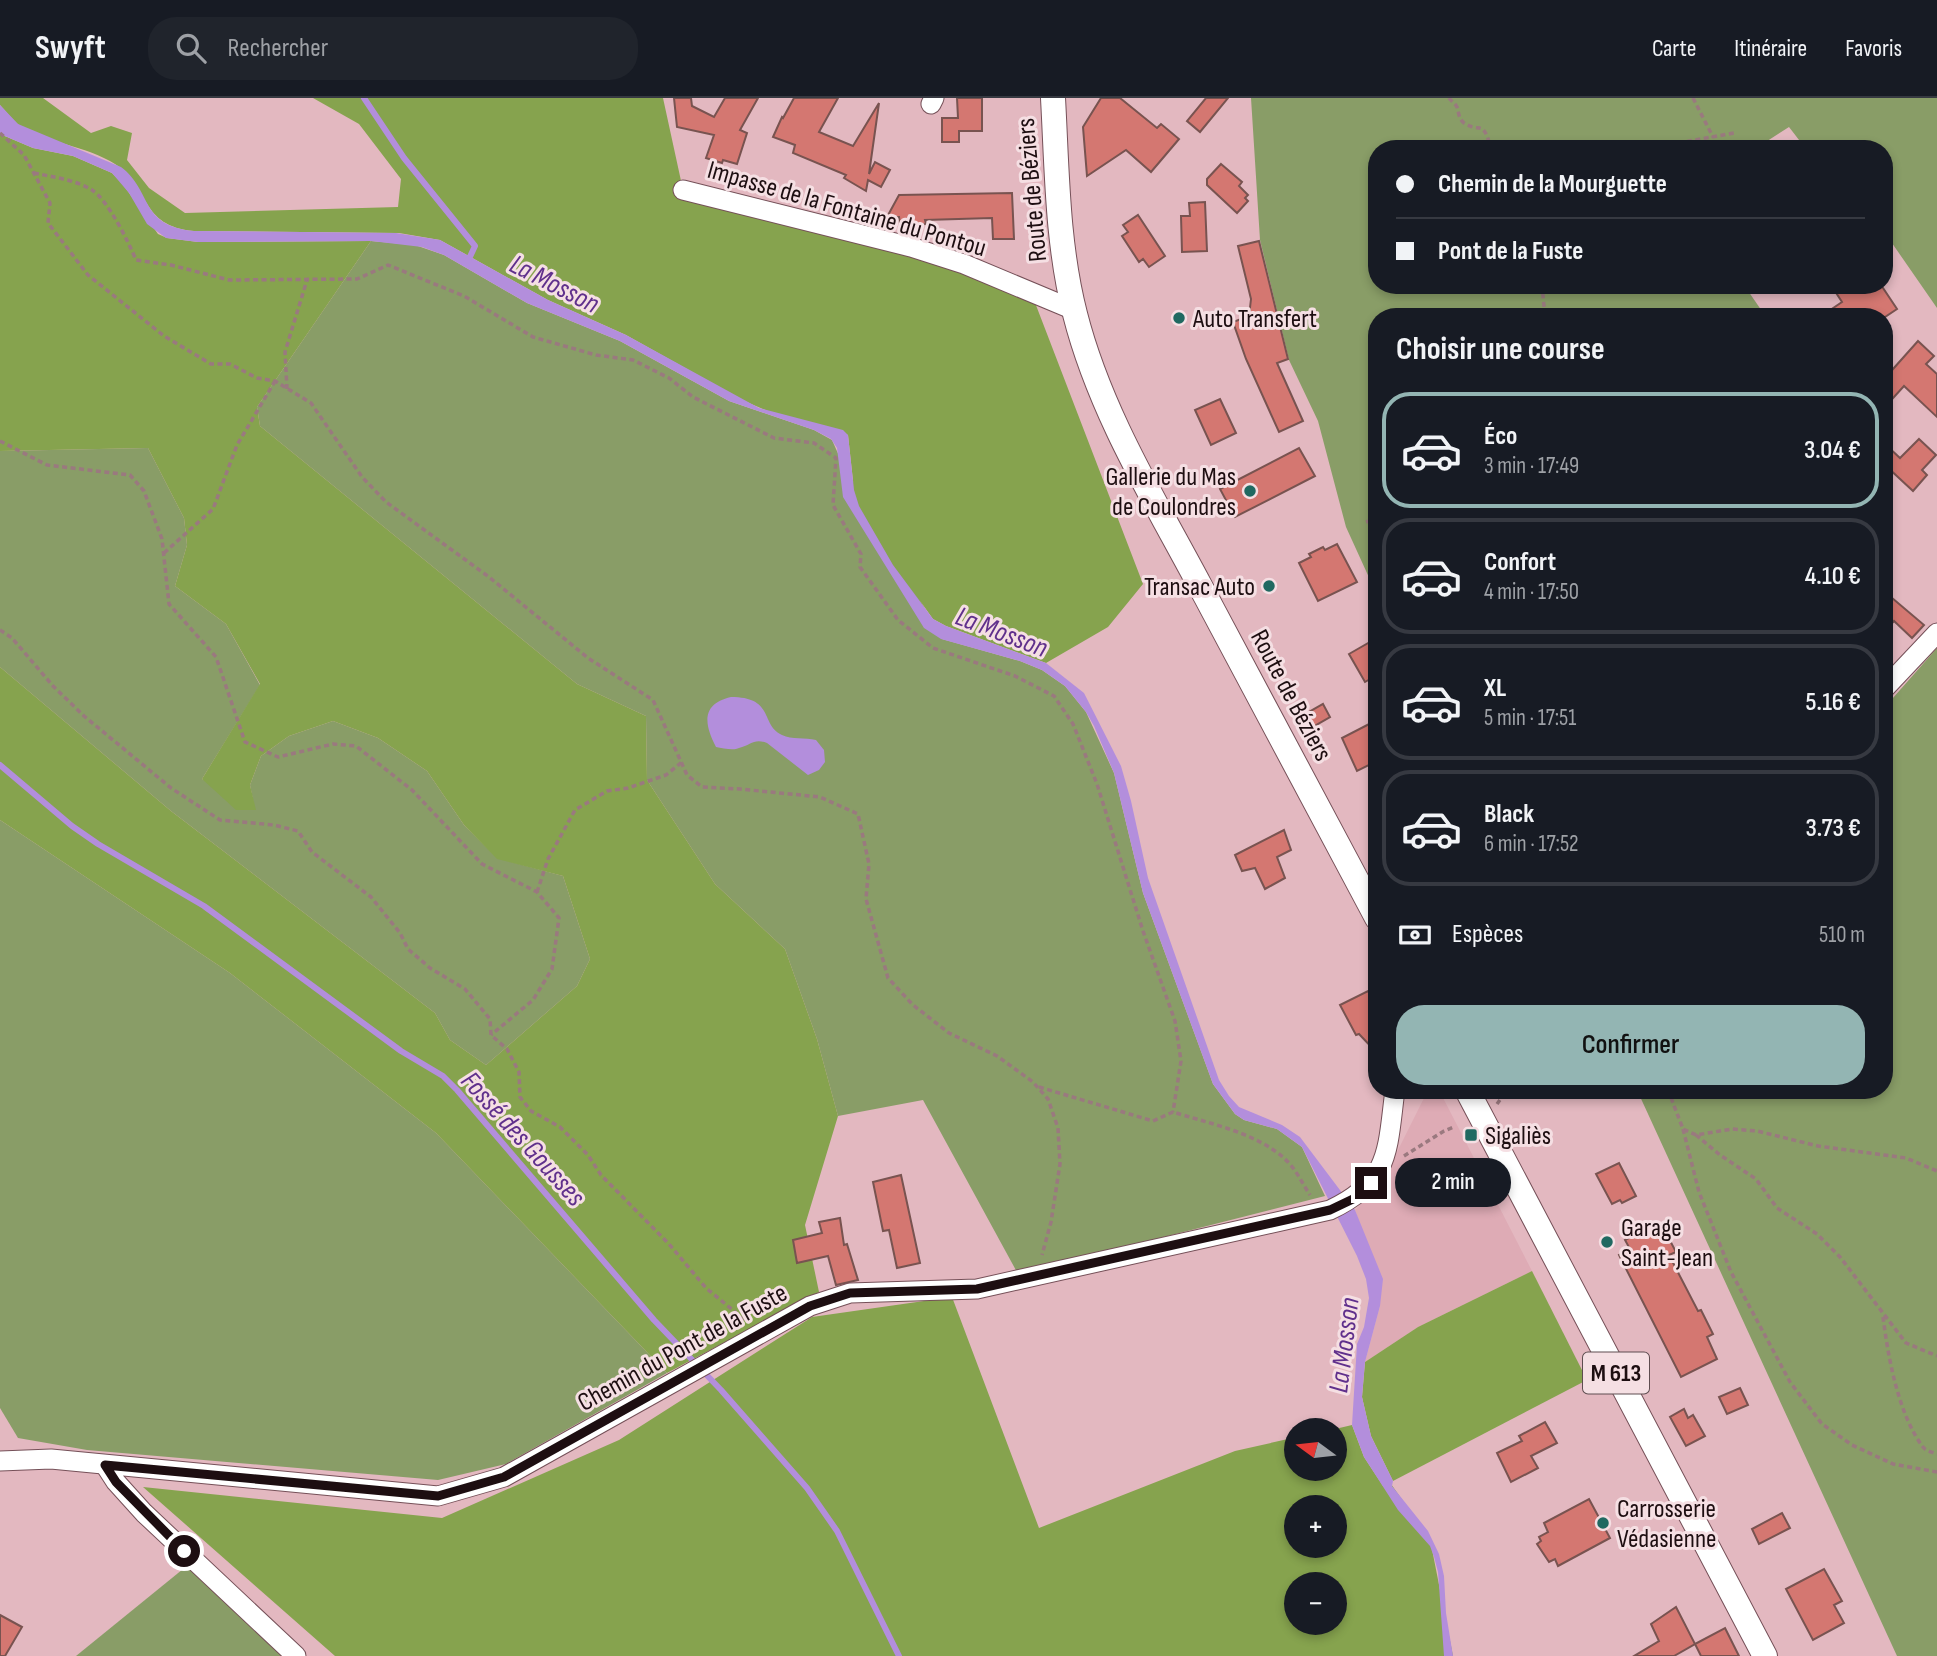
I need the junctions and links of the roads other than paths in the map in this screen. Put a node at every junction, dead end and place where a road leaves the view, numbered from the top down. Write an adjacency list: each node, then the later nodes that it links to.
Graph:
1 (1053, 98): 3 (main road, Route de Béziers)
2 (683, 190): 3 (street, Impasse de la Fontaine du Pontou)
3 (1074, 310): 6 (main road, Route de Béziers)
4 (1937, 633): 5 (street)
5 (1893, 680)
6 (1368, 901)
7 (1394, 1099): 10 (street, Chemin du Pont de la Fuste)
8 (1472, 1099): 12 (main road, M 613)
9 (0, 1461): 10 (street, Chemin du Pont de la Fuste)
10 (105, 1465): 11 (street)
11 (296, 1656)
12 (1765, 1656)

